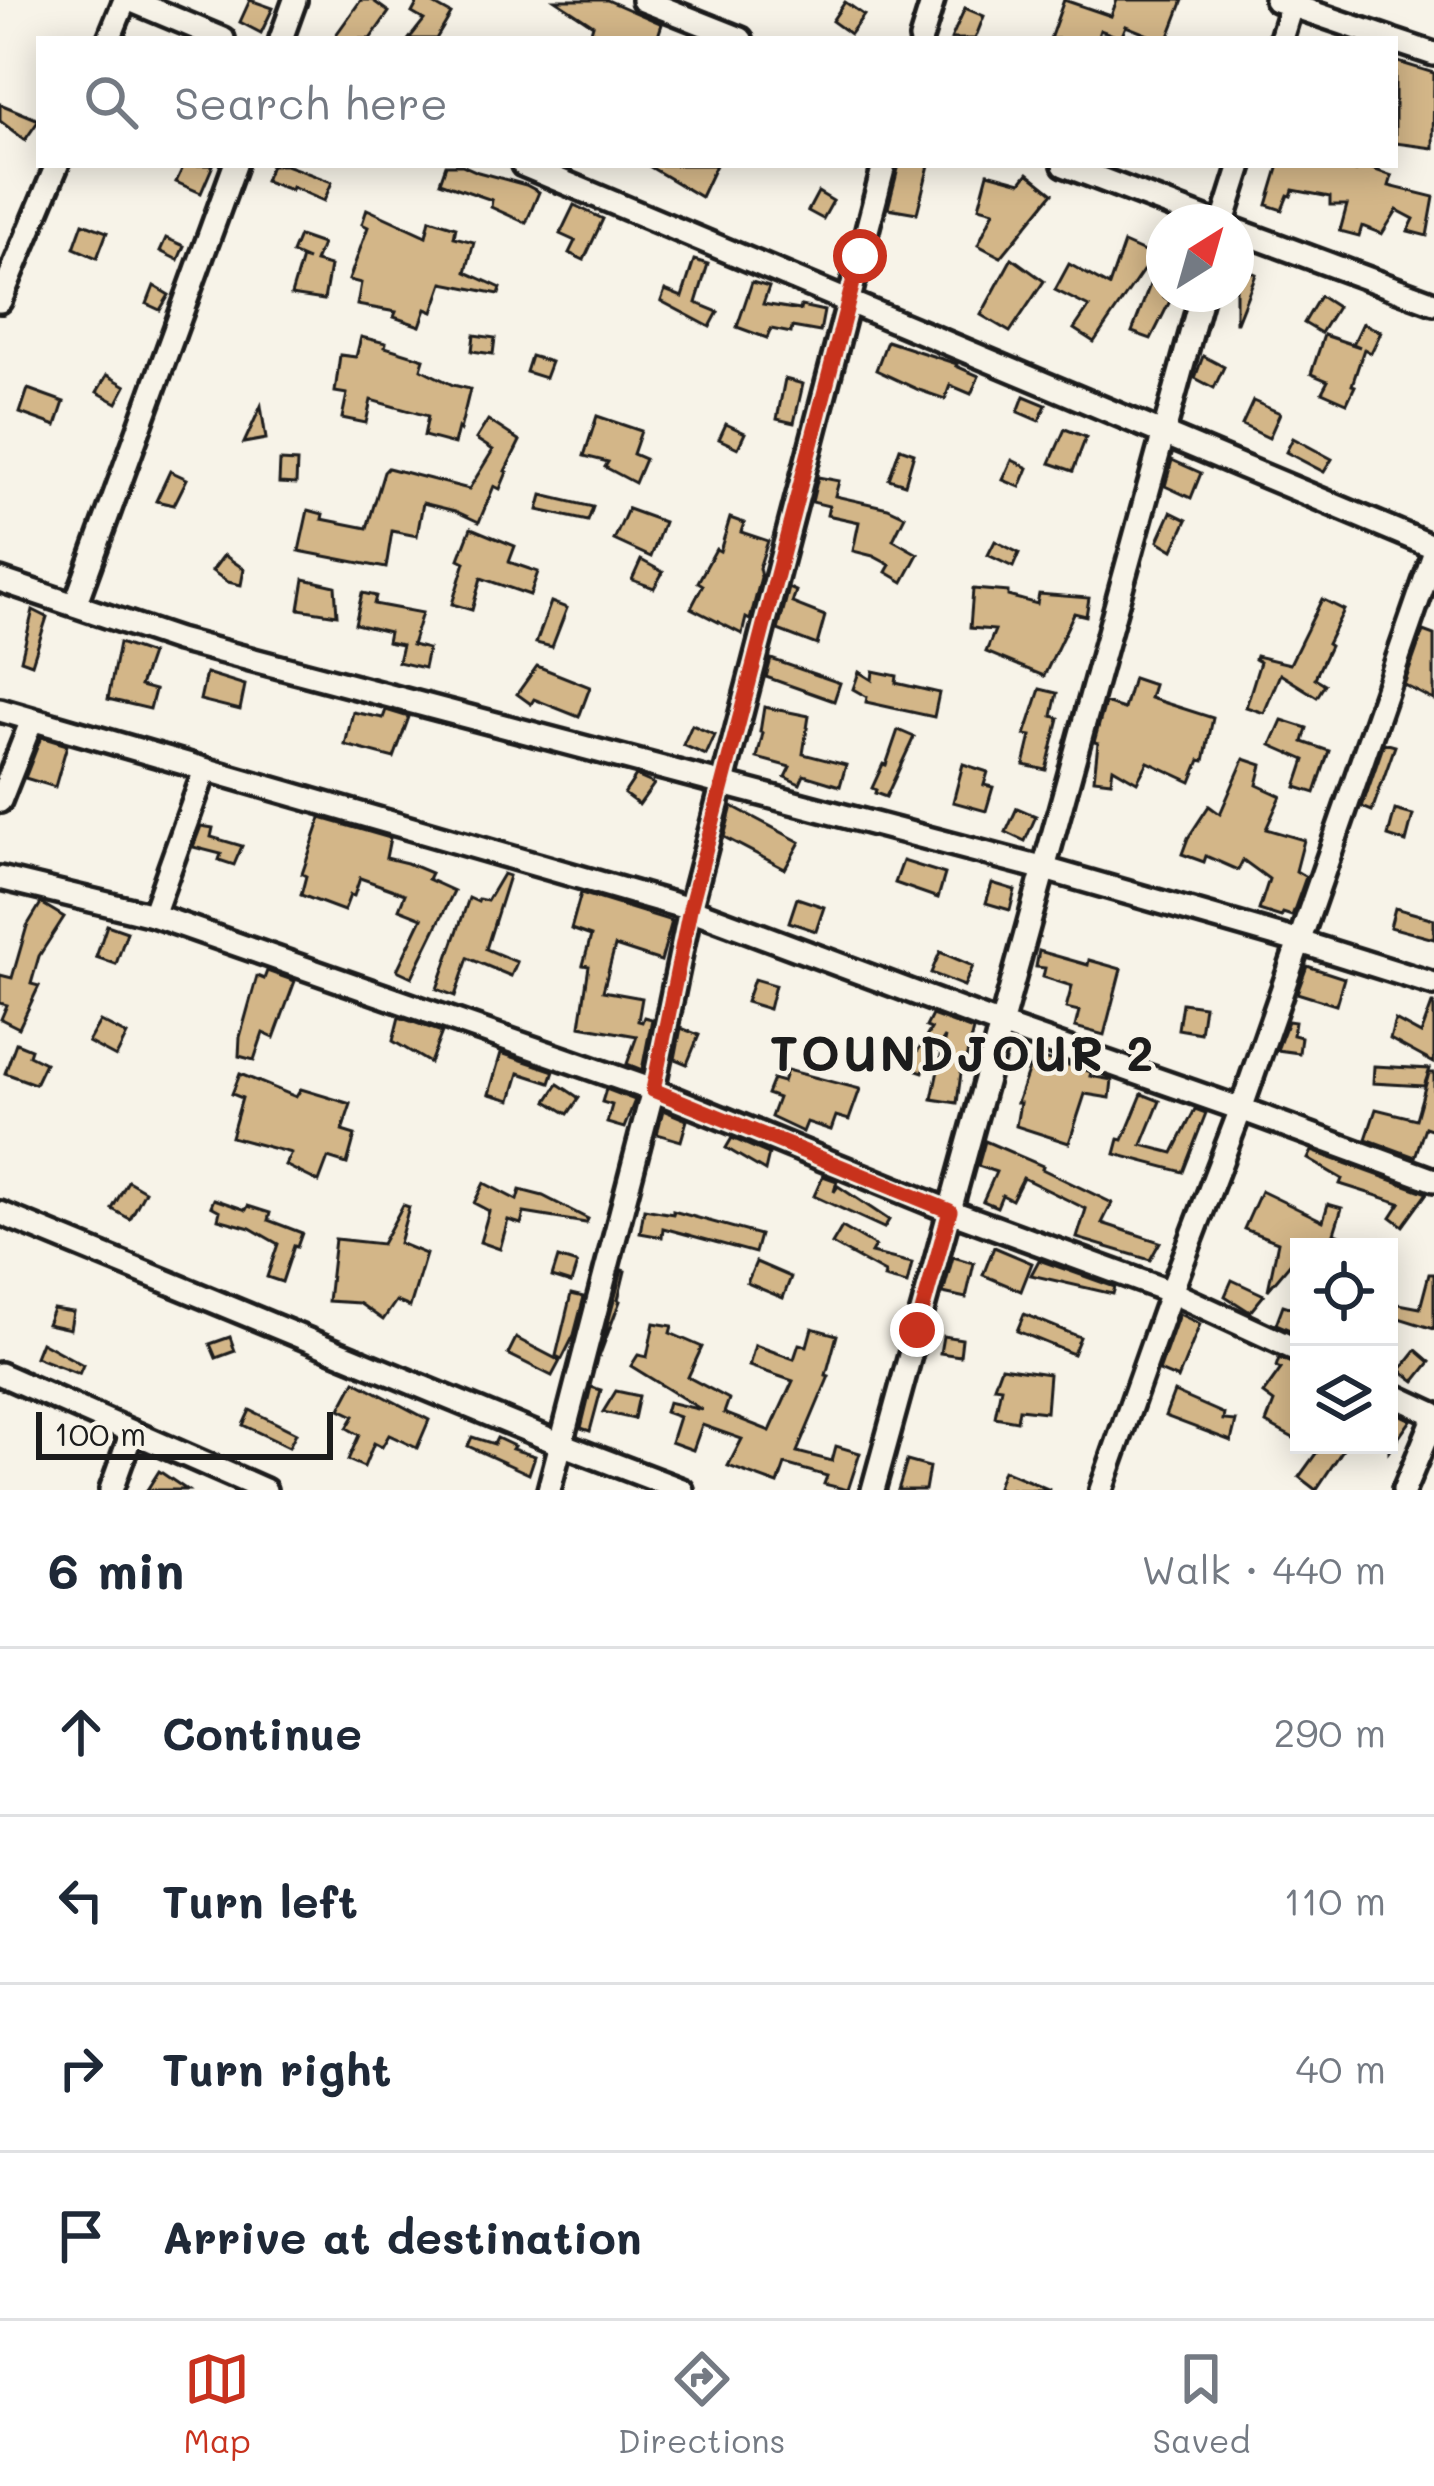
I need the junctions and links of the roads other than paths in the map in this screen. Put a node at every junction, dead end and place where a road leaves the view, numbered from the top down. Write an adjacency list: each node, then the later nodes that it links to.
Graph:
1 (128, 0): 6 (street); 7 (street)
2 (296, 0): 8 (street)
3 (643, 0): 9 (street)
4 (933, 0): 10 (street)
5 (1287, 2): 11 (street); 12 (street)
6 (110, 36)
7 (216, 36)
8 (282, 36)
9 (733, 36)
10 (922, 36)
11 (1281, 36)
12 (1381, 36)
13 (1398, 42): 14 (street)
14 (1434, 54)
15 (56, 168): 24 (street)
16 (234, 168): 31 (street)
17 (530, 168): 25 (street)
18 (883, 168): 25 (street)
19 (1072, 168): 21 (street)
20 (1240, 168): 22 (street)
21 (1166, 204)
22 (1229, 204)
23 (1254, 237): 26 (street)
24 (0, 302)
25 (848, 302): 28 (street); 35 (street)
26 (1434, 303)
27 (1197, 312): 28 (street)
28 (1163, 434): 29 (street); 37 (street)
29 (1434, 550): 41 (street)
30 (0, 580): 31 (street)
31 (75, 605): 35 (street)
32 (0, 710): 33 (street)
33 (32, 720): 34 (street); 36 (street)
34 (205, 770): 39 (street); 40 (street)
35 (722, 784): 37 (street); 39 (street)
36 (0, 801)
37 (1045, 869): 41 (street); 43 (street)
38 (0, 878): 40 (street)
39 (690, 909): 43 (street); 44 (street)
40 (153, 915): 44 (street)
41 (1297, 941): 42 (street); 45 (street)
42 (1434, 984)
43 (1001, 1025): 45 (street); 47 (street)
44 (653, 1090): 47 (street); 55 (street)
45 (1241, 1109): 46 (street); 49 (street)
46 (1434, 1180)
47 (950, 1211): 49 (street); 60 (street)
48 (0, 1213): 55 (street)
49 (1171, 1292): 50 (street); 61 (street)
50 (1290, 1347)
51 (0, 1374): 54 (street)
52 (1398, 1398): 53 (street)
53 (1434, 1416): 62 (street)
54 (132, 1432): 56 (street); 57 (street)
55 (561, 1444): 58 (street); 59 (street)
56 (111, 1490)
57 (265, 1490)
58 (549, 1490)
59 (682, 1490)
60 (873, 1490)
61 (1102, 1490)
62 (1404, 1490)

